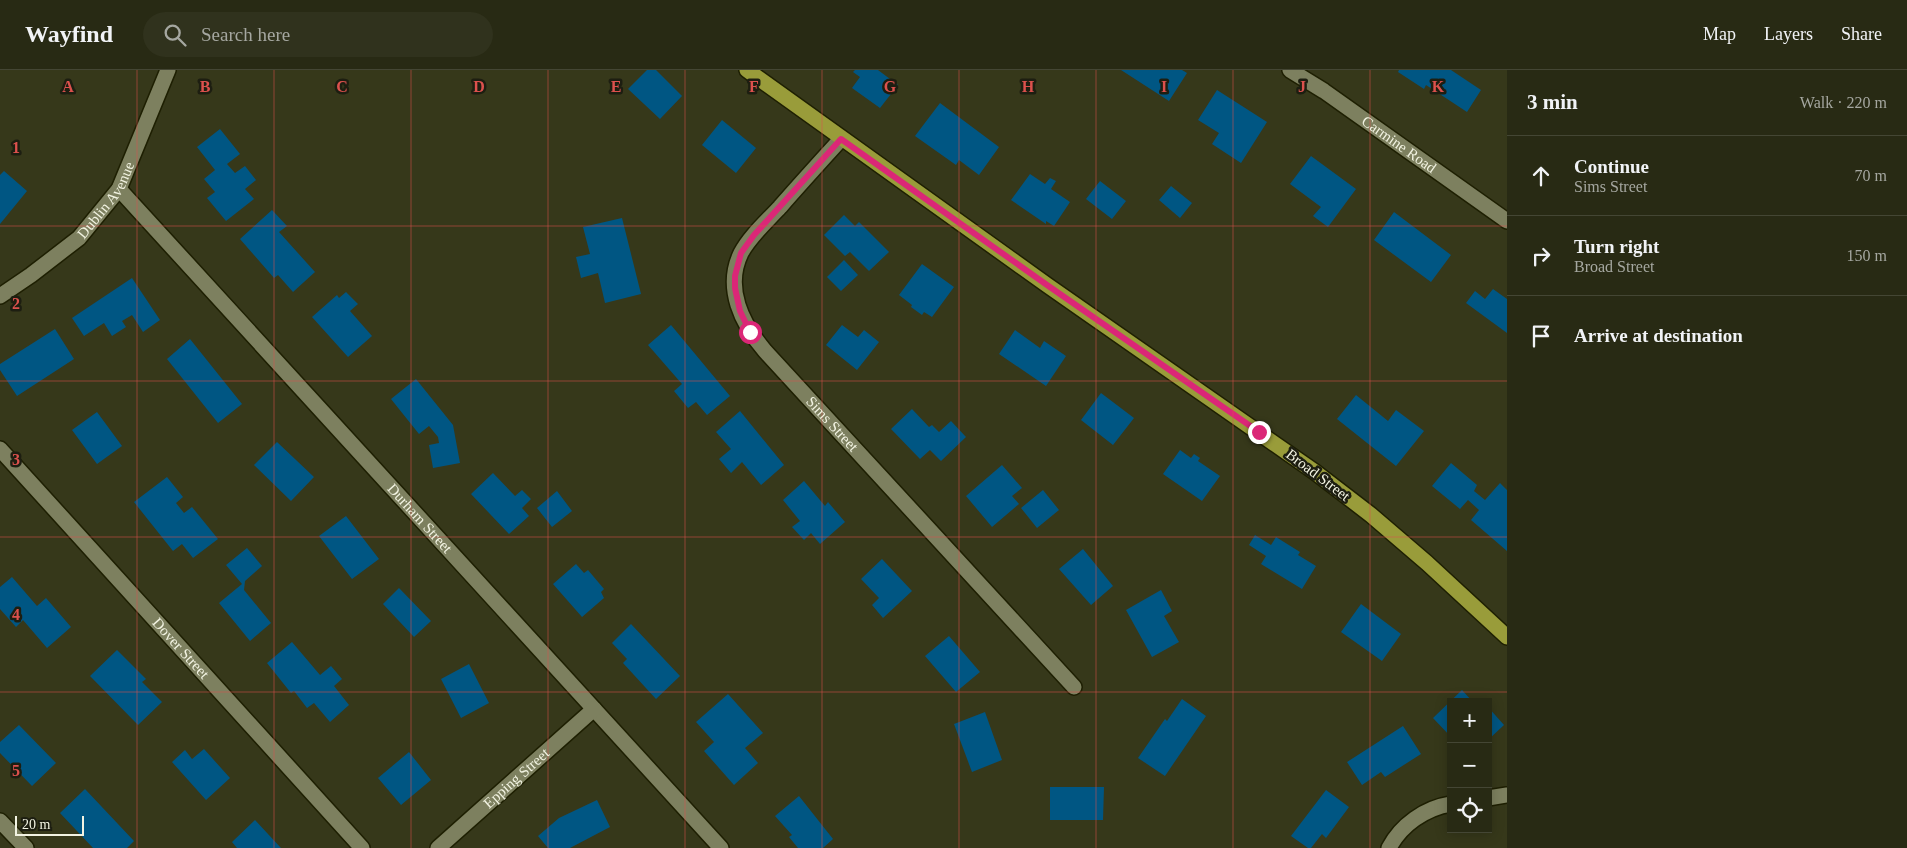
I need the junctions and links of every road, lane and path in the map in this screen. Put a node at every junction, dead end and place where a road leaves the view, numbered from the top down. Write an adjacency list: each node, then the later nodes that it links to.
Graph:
1 (168, 70): 5 (street, Dublin Avenue)
2 (748, 70): 4 (main road, Broad Street)
3 (1290, 70): 6 (street, Carmine Road)
4 (841, 139): 9 (main road, Broad Street); 10 (street, Sims Street)
5 (120, 190): 7 (street, Dublin Avenue); 11 (street, Durham Street)
6 (1507, 221)
7 (0, 296)
8 (0, 449): 17 (street, Dover Street)
9 (1507, 637)
10 (1074, 687)
11 (594, 709): 18 (street, Epping Street); 19 (street, Durham Street)
12 (1507, 795): 13 (street)
13 (1492, 797)
14 (1447, 805): 20 (street)
15 (0, 821): 16 (street)
16 (26, 848)
17 (362, 848)
18 (438, 848)
19 (722, 848)
20 (1388, 848)

